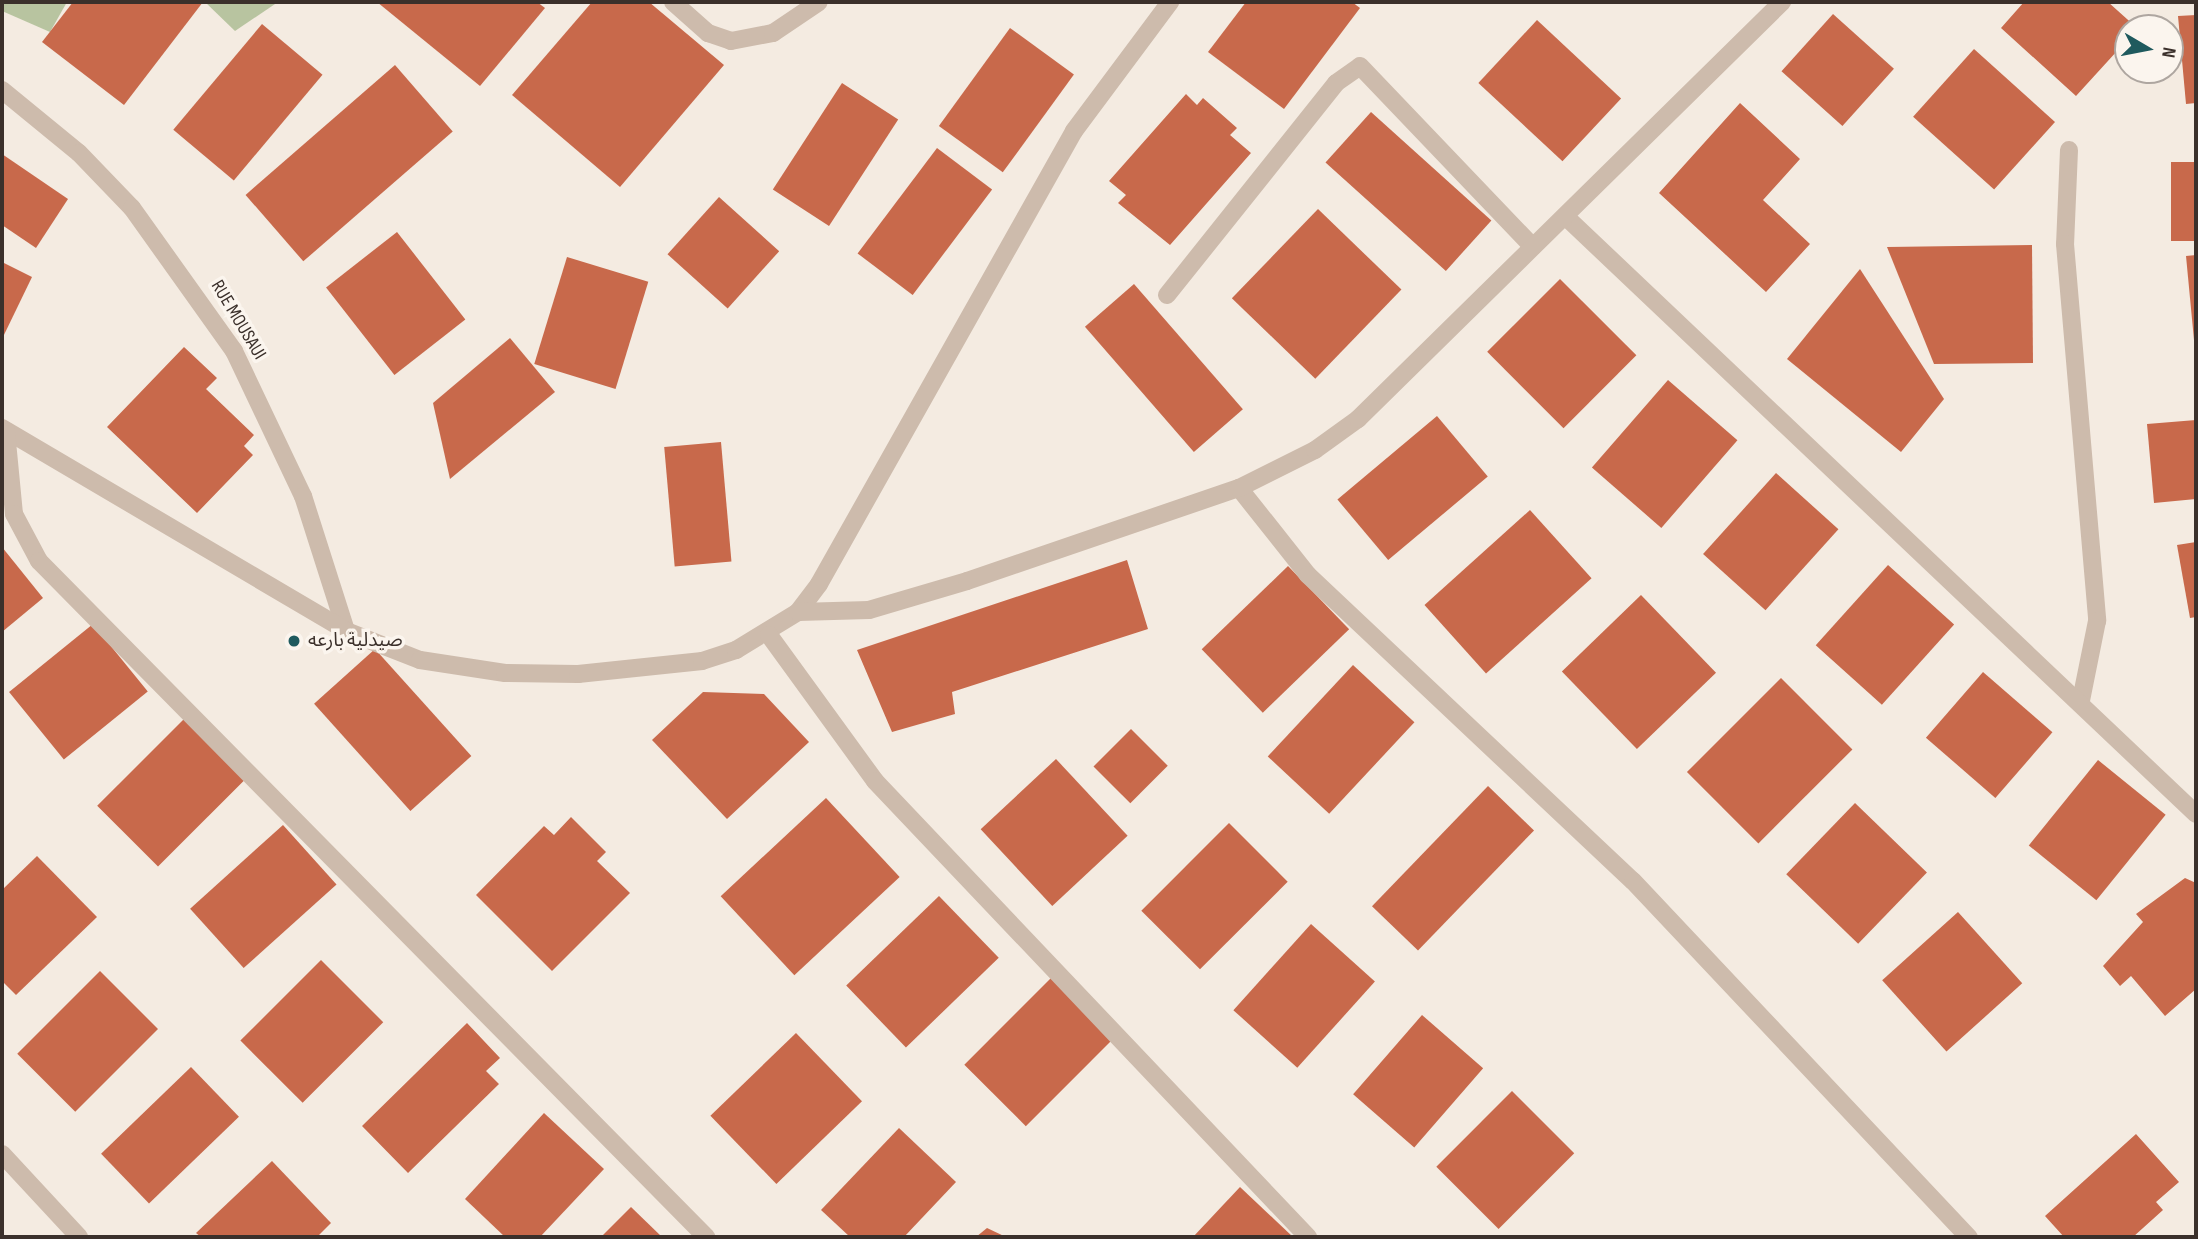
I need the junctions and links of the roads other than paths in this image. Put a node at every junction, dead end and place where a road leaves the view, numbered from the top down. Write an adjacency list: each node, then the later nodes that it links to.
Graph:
1 (673, 2): 2 (street)
2 (819, 2)
3 (1170, 2): 12 (street)
4 (1782, 2): 7 (street)
5 (2, 90): 13 (street, RUE MOUSAUI)
6 (2069, 150): 15 (street)
7 (1566, 217): 8 (street); 15 (street)
8 (1533, 247): 9 (street); 11 (street)
9 (1167, 295)
10 (4, 430): 13 (street); 19 (street)
11 (1239, 488): 12 (street); 21 (street)
12 (798, 612): 14 (street)
13 (346, 631): 14 (street)
14 (769, 635): 20 (street)
15 (2081, 700): 16 (street)
16 (2196, 814)
17 (2, 1154): 18 (street)
18 (79, 1237)
19 (706, 1237)
20 (1308, 1237)
21 (1969, 1237)

